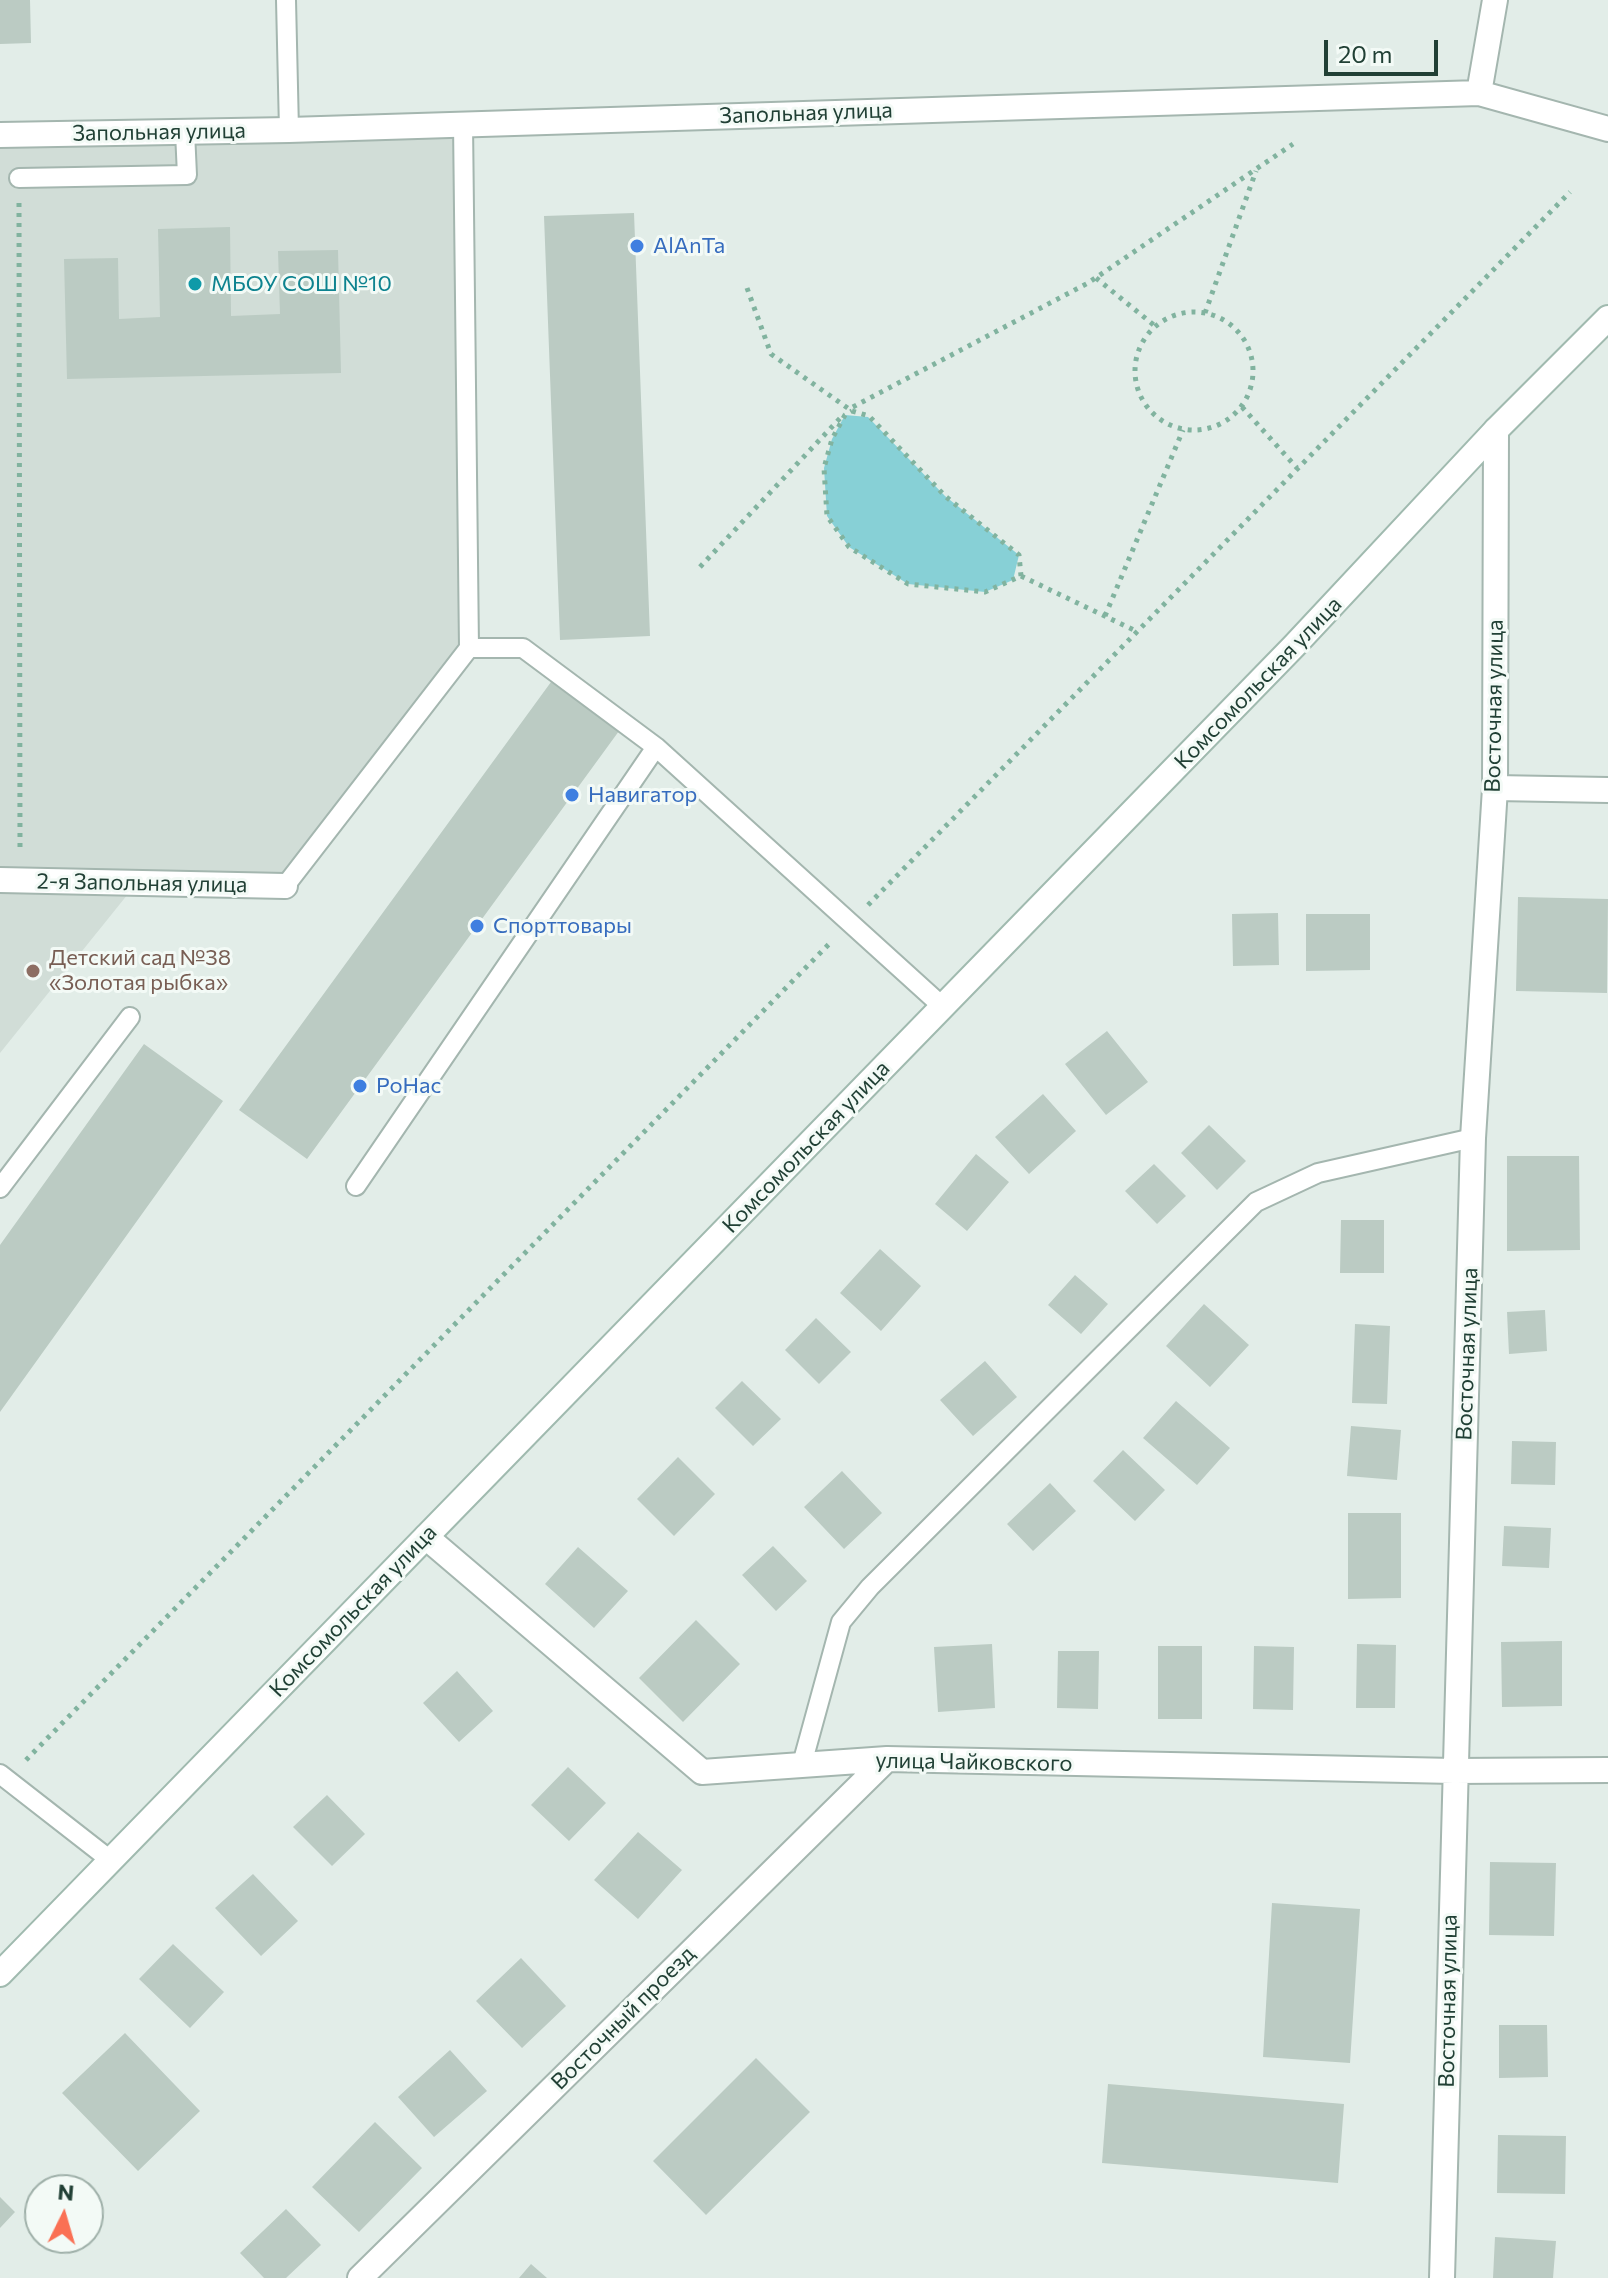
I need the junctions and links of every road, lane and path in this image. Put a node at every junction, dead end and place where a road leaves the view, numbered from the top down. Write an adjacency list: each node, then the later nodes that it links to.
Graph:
1 (286, 0): 6 (lane)
2 (1495, 0): 3 (street)
3 (1479, 93): 4 (street, Запольная улица); 5 (street, Запольная улица)
4 (463, 123): 6 (street, Запольная улица); 27 (lane)
5 (1608, 129)
6 (289, 130): 7 (street, Запольная улица)
7 (185, 132): 8 (street, Запольная улица); 11 (lane)
8 (0, 135)
9 (1293, 144): 10 (path)
10 (1257, 169): 13 (path); 15 (path)
11 (19, 178): 31 (path)
12 (1570, 192): 22 (path)
13 (1096, 278): 17 (path); 19 (path)
14 (747, 288): 19 (path)
15 (1205, 313): 17 (path); 18 (path)
16 (1608, 318): 21 (street, Комсомольская улица)
17 (1155, 326): 20 (path)
18 (1242, 407): 20 (path); 22 (path)
19 (849, 409): 23 (path)
20 (1183, 430): 25 (path)
21 (1496, 430): 29 (street, Восточная улица); 34 (street, Комсомольская улица)
22 (1297, 468): 26 (path)
23 (700, 567)
24 (1021, 576): 24 (path); 25 (path)
25 (1105, 616): 26 (path)
26 (1136, 631): 33 (path)
27 (469, 648): 28 (lane); 32 (lane)
28 (656, 747): 33 (lane); 37 (lane)
29 (1495, 788): 30 (street); 36 (street, Восточная улица)
30 (1608, 790)
31 (9, 880): 32 (street, 2-я Запольная улица)
32 (285, 886)
33 (850, 923): 34 (lane); 44 (path)
34 (943, 1007): 39 (street, Комсомольская улица)
35 (130, 1017): 38 (lane)
36 (1473, 1138): 41 (lane); 43 (street, Восточная улица)
37 (356, 1186)
38 (0, 1188)
39 (426, 1537): 41 (street, улица Чайковского); 45 (street, Комсомольская улица)
40 (887, 1759): 41 (street, улица Чайковского); 43 (street, улица Чайковского); 47 (street, Восточный проезд)
41 (802, 1764)
42 (1608, 1770): 43 (street, улица Чайковского)
43 (1454, 1771): 48 (street, Восточная улица)
44 (3, 1777): 45 (lane)
45 (109, 1859): 46 (street, Комсомольская улица)
46 (0, 1974)
47 (360, 2278)
48 (1442, 2278)

